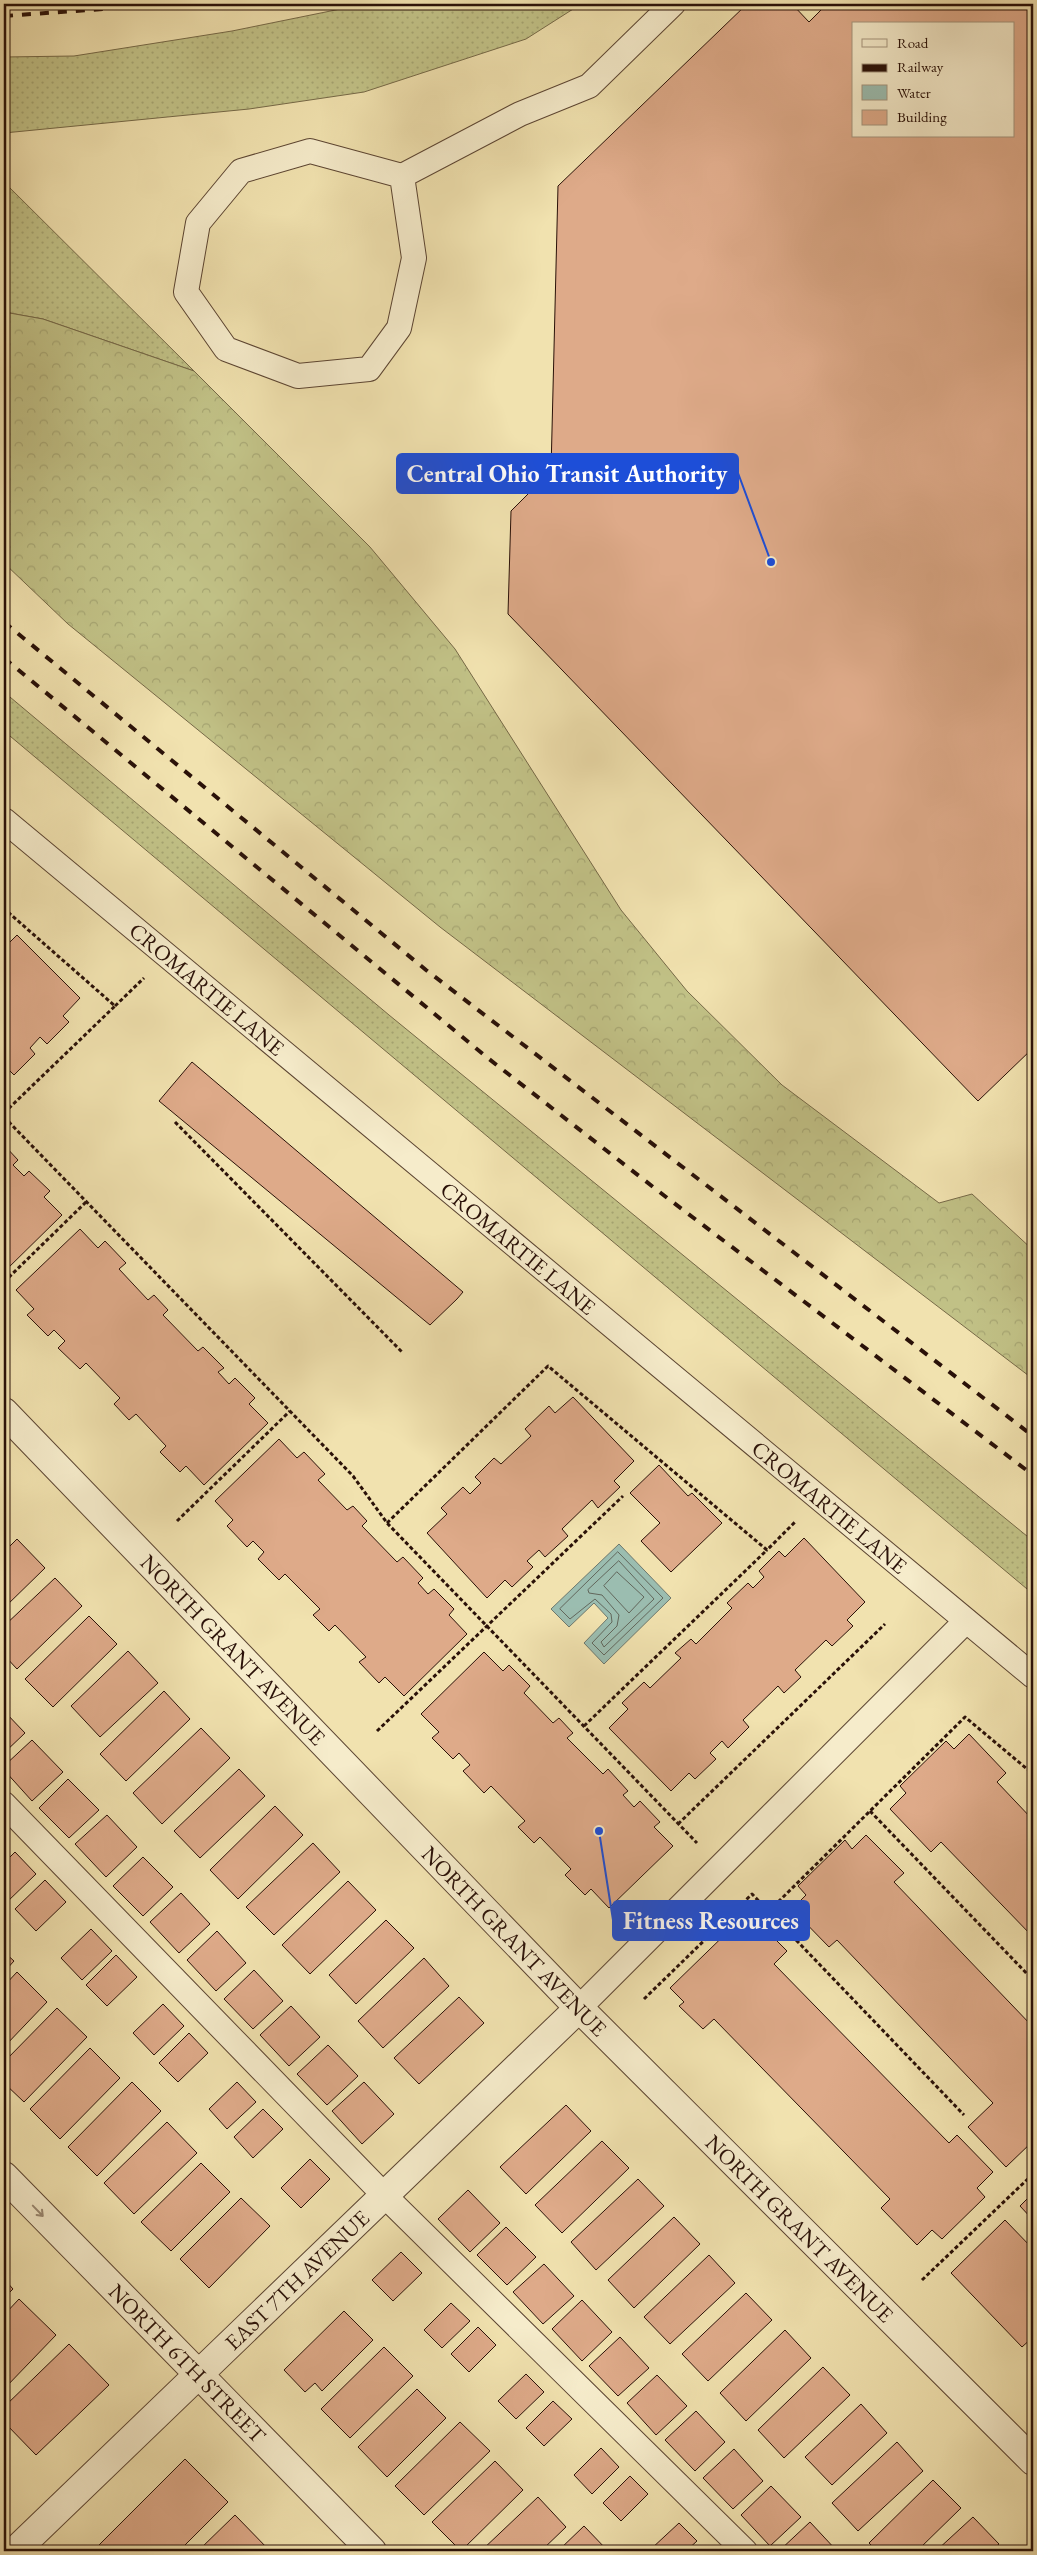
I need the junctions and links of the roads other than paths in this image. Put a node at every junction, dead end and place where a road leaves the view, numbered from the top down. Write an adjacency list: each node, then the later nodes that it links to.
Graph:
1 (673, 4): 2 (lane)
2 (402, 176): 2 (lane)
3 (7, 828): 5 (lane, CROMARTIE LANE)
4 (4, 1412): 8 (street, NORTH GRANT AVENUE)
5 (966, 1621): 6 (lane, CROMARTIE LANE); 8 (lane)
6 (1033, 1676)
7 (4, 1804): 10 (lane)
8 (579, 2008): 10 (street, EAST 7TH AVENUE); 12 (street, NORTH GRANT AVENUE)
9 (4, 2176): 11 (street, NORTH 6TH STREET, one-way to 11)
10 (384, 2196): 11 (street, EAST 7TH AVENUE); 15 (lane)
11 (198, 2376): 13 (street, EAST 7TH AVENUE); 14 (street, NORTH 6TH STREET)
12 (1033, 2461)
13 (15, 2551)
14 (372, 2551)
15 (745, 2551)

